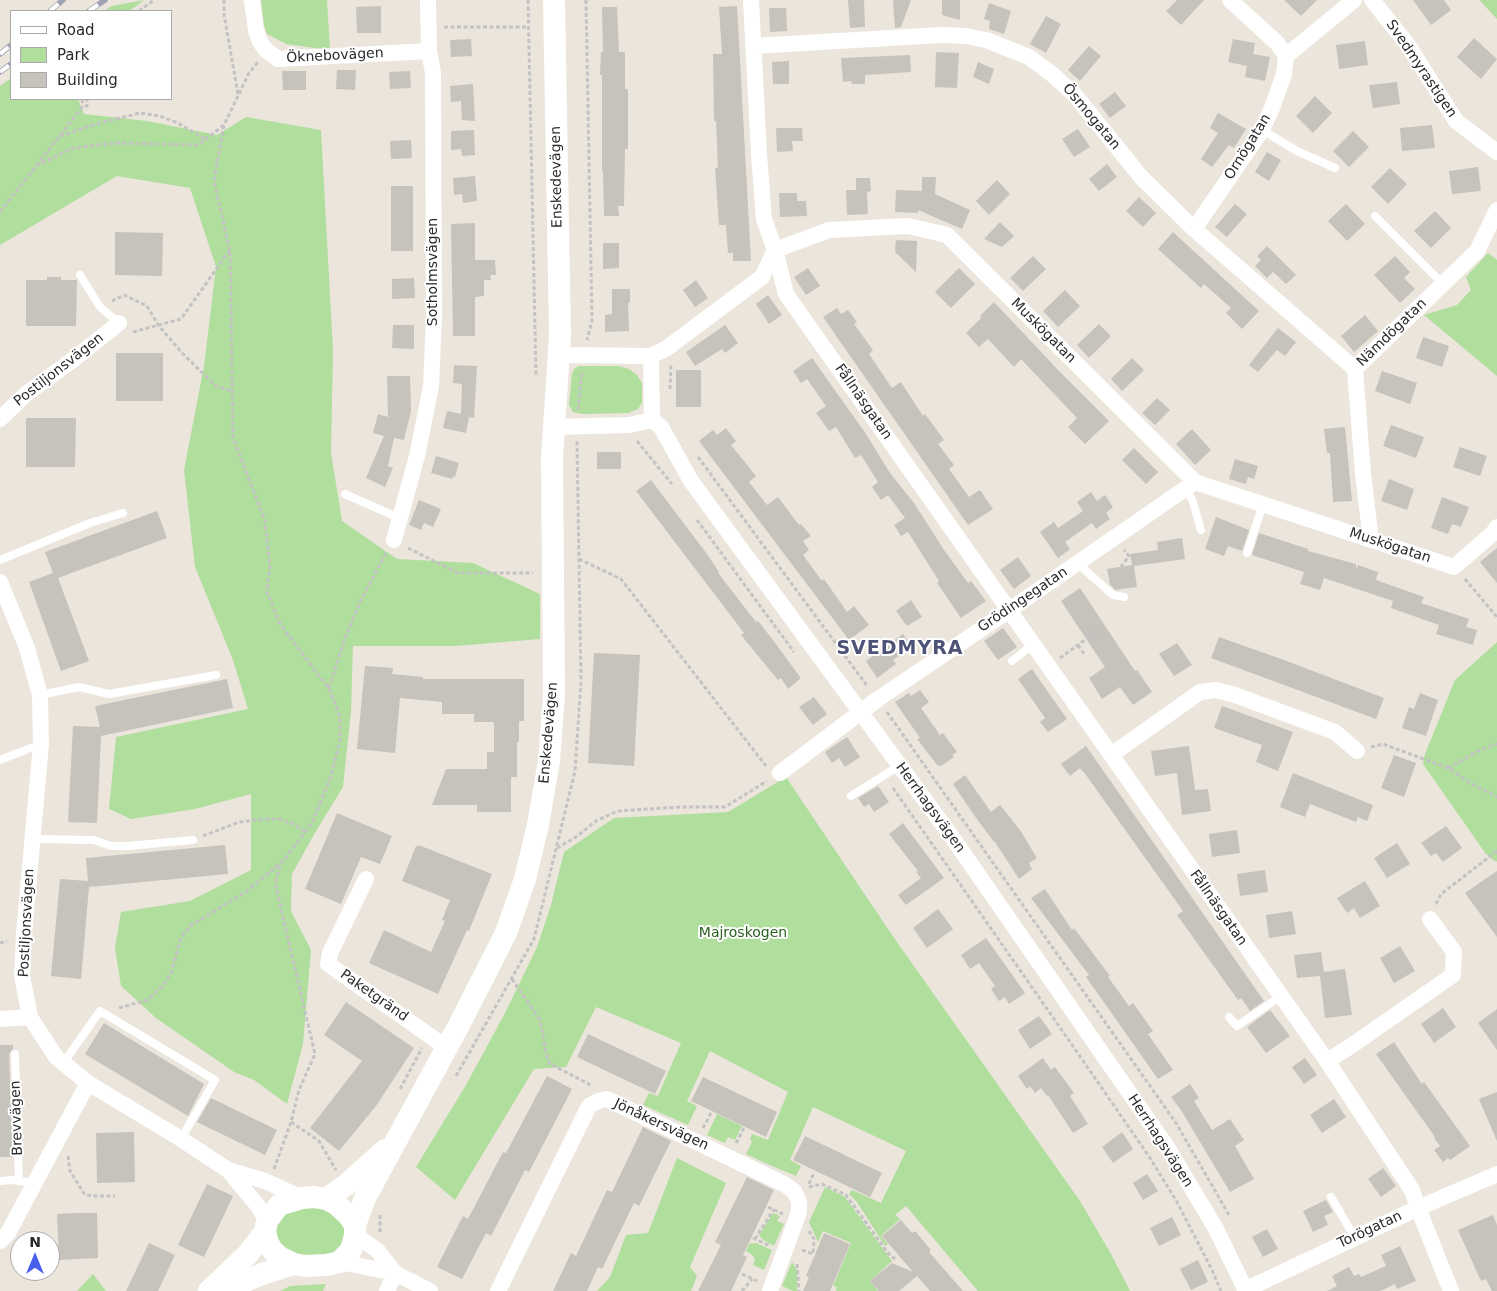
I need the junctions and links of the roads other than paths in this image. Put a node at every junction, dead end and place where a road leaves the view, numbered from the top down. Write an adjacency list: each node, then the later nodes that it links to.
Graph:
1 (252, 0): 9 (street, Öknebovägen)
2 (428, 0): 9 (street, Sotholmsvägen)
3 (554, 0): 21 (street, Enskedevägen)
4 (751, 0): 8 (street, Fållnäsgatan)
5 (1230, 0): 10 (street)
6 (1354, 0): 10 (street)
7 (1372, 0): 12 (street, Svedmyrastigen)
8 (753, 46): 16 (street, Ösmogatan); 17 (street, Fållnäsgatan)
9 (429, 51): 31 (street, Sotholmsvägen)
10 (1286, 56): 11 (street, Ornögatan)
11 (1262, 130): 13 (lane); 16 (street, Ornögatan)
12 (1497, 152)
13 (1335, 168)
14 (1497, 210): 19 (street, Nämdögatan)
15 (1375, 216): 19 (lane)
16 (1194, 229): 23 (street, Ösmogatan)
17 (775, 250): 22 (street); 27 (street, Muskögatan); 41 (street, Fållnäsgatan)
18 (80, 275): 20 (lane)
19 (1443, 284): 23 (street, Nämdögatan)
20 (119, 323): 24 (street, Postiljonsvägen)
21 (558, 355): 22 (street); 26 (street, Enskedevägen)
22 (651, 356): 25 (street)
23 (1355, 369): 35 (street, Nämdögatan)
24 (0, 419)
25 (652, 420): 26 (street); 46 (street, Herrhagsvägen)
26 (553, 427): 62 (street, Enskedevägen)
27 (1190, 485): 29 (street, Muskögatan); 33 (lane); 38 (street, Grödingegatan)
28 (344, 494): 31 (lane)
29 (1263, 504): 35 (street, Muskögatan); 36 (lane)
30 (123, 513): 37 (lane)
31 (399, 518): 34 (street, Sotholmsvägen)
32 (1497, 527): 35 (street, Muskögatan)
33 (1201, 530)
34 (394, 540)
35 (1371, 540)
36 (1247, 553)
37 (0, 560)
38 (1079, 562): 40 (lane); 41 (street, Grödingegatan)
39 (0, 582): 45 (street, Postiljonsvägen)
40 (1124, 598)
41 (1008, 611): 42 (street, Fållnäsgatan); 46 (street, Grödingegatan)
42 (1032, 645): 43 (lane); 49 (street, Fållnäsgatan)
43 (1012, 660)
44 (216, 675): 45 (lane)
45 (40, 695): 47 (street, Postiljonsvägen)
46 (860, 714): 51 (street, Herrhagsvägen); 52 (street, Grödingegatan)
47 (41, 744): 50 (lane); 54 (street, Postiljonsvägen)
48 (1357, 751): 49 (street)
49 (1111, 755): 58 (street, Fållnäsgatan)
50 (0, 760)
51 (899, 766): 53 (lane); 84 (street, Herrhagsvägen)
52 (777, 775)
53 (851, 796)
54 (32, 840): 55 (lane); 59 (street, Postiljonsvägen)
55 (193, 840)
56 (366, 879): 62 (street, Paketgränd)
57 (1430, 919): 64 (street)
58 (1281, 996): 60 (lane); 64 (street, Fållnäsgatan)
59 (30, 1017): 61 (street); 65 (street, Postiljonsvägen)
60 (1228, 1017)
61 (0, 1019)
62 (438, 1042): 68 (street, Enskedevägen)
63 (15, 1054): 72 (lane, Brevvägen)
64 (1327, 1061): 76 (street, Fållnäsgatan)
65 (64, 1062): 66 (street, Postiljonsvägen); 67 (lane)
66 (88, 1083): 67 (street, Postiljonsvägen); 72 (street, Brevvägen)
67 (181, 1139): 69 (street, Postiljonsvägen)
68 (397, 1140): 75 (street, Enskedevägen); 78 (street, Enskedevägen)
69 (228, 1170): 74 (street, Postiljonsvägen); 77 (street, Postiljonsvägen)
70 (1497, 1174): 76 (street, Torögatan)
71 (0, 1181): 72 (lane)
72 (27, 1182): 80 (street, Brevvägen)
73 (1331, 1197): 79 (lane)
74 (302, 1198): 75 (street); 77 (street)
75 (326, 1199): 78 (street)
76 (1418, 1208): 79 (street, Torögatan); 91 (street, Fållnäsgatan)
77 (266, 1226): 82 (street); 85 (street)
78 (355, 1230): 81 (street, Enskedevägen); 83 (street)
79 (1355, 1238): 84 (street, Torögatan)
80 (0, 1241)
81 (340, 1262): 82 (street); 83 (street)
82 (294, 1264): 86 (street)
83 (394, 1273): 87 (street); 88 (street)
84 (1245, 1290)
85 (208, 1291)
86 (222, 1291)
87 (387, 1291)
88 (430, 1291)
89 (498, 1291): 90 (street, Jönåkersvägen)
90 (770, 1291)
91 (1451, 1291)

